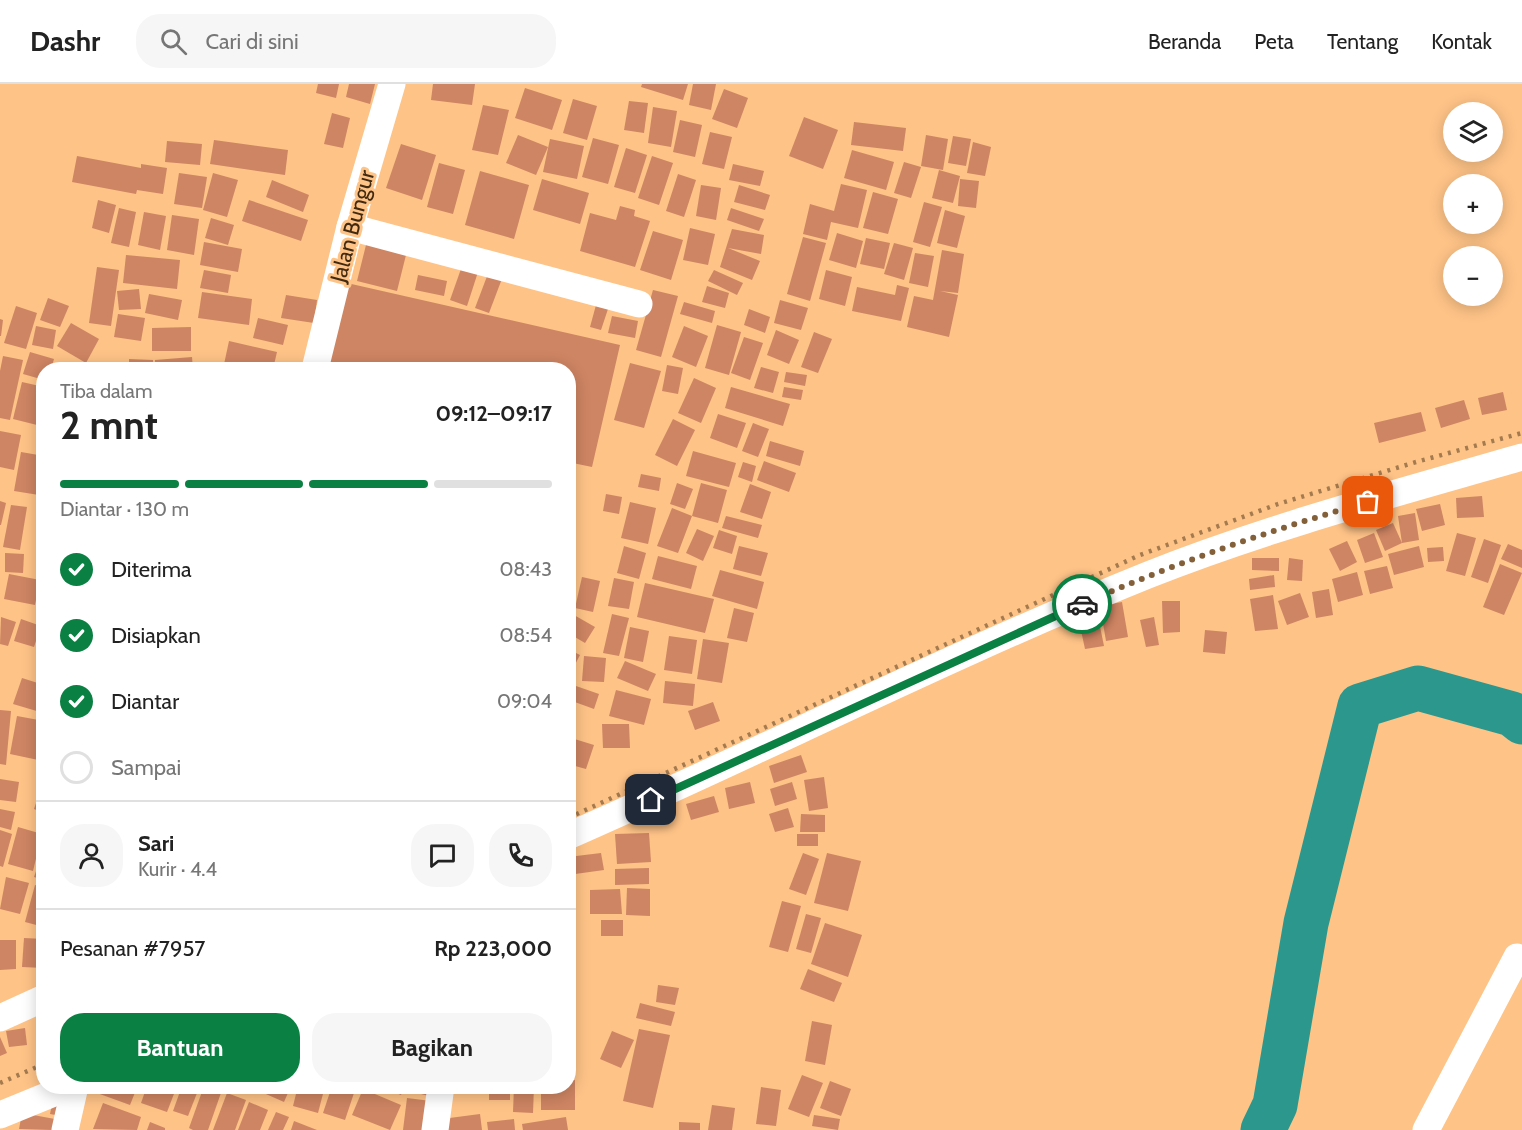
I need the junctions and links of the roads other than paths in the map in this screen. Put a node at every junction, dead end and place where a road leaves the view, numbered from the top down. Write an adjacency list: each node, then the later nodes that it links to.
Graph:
1 (392, 84): 2 (street, Jalan Bungur)
2 (350, 227): 3 (street); 4 (street, Jalan Bungur)
3 (639, 304)
4 (317, 362)
5 (1522, 457): 6 (street)
6 (576, 832)
7 (1517, 957): 16 (street)
8 (36, 1002): 9 (street)
9 (0, 1018)
10 (53, 1094): 13 (street)
11 (72, 1094): 14 (street)
12 (440, 1094): 15 (street)
13 (0, 1115)
14 (65, 1130)
15 (435, 1130)
16 (1426, 1130)

